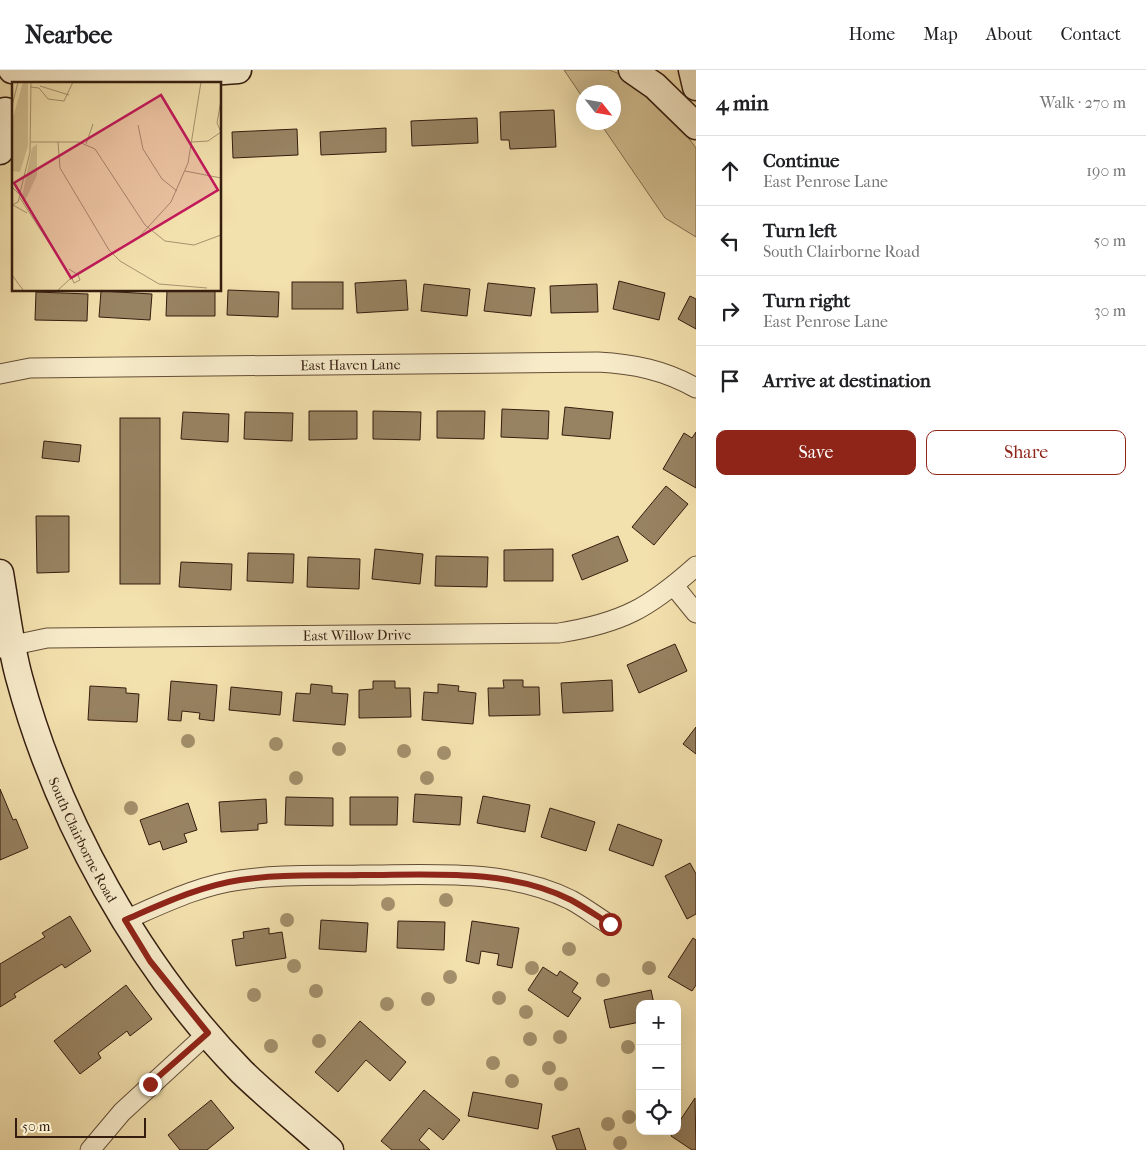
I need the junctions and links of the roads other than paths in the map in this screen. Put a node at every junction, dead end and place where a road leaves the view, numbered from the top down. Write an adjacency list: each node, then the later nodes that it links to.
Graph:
1 (7, 70): 9 (street)
2 (12, 70): 6 (street)
3 (238, 70): 7 (street)
4 (632, 70): 10 (street)
5 (692, 70): 8 (street)
6 (62, 82)
7 (79, 82)
8 (696, 87)
9 (10, 101): 11 (street)
10 (696, 126)
11 (0, 151)
12 (0, 374): 13 (street, East Haven Lane)
13 (696, 388)
14 (696, 566): 16 (street, East Willow Drive)
15 (0, 573): 18 (street, South Clairborne Road)
16 (674, 586): 17 (street); 18 (street, East Willow Drive)
17 (696, 613)
18 (6, 646): 19 (street, South Clairborne Road)
19 (125, 920): 20 (street); 21 (street, South Clairborne Road)
20 (610, 924)
21 (208, 1033): 22 (street); 23 (street, South Clairborne Road)
22 (90, 1150)
23 (330, 1150)

